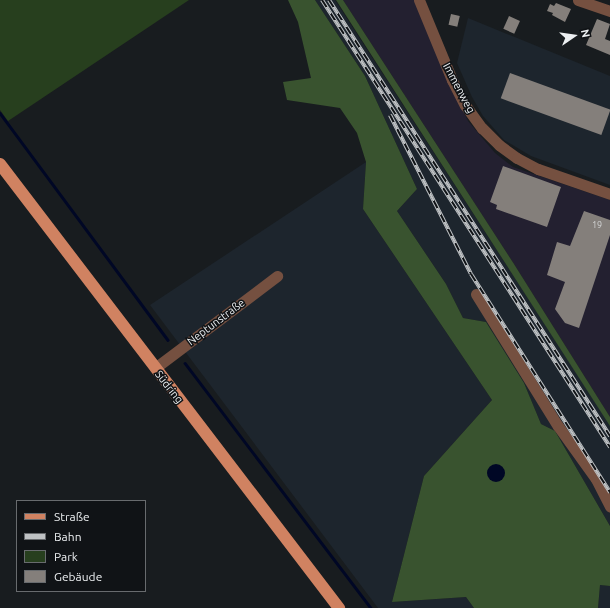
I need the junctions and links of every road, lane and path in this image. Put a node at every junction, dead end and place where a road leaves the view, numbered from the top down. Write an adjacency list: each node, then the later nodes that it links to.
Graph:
1 (419, 0): 5 (street, Immenweg)
2 (578, 0): 3 (street)
3 (610, 11)
4 (0, 164): 8 (main road, Südring)
5 (610, 194)
6 (277, 276): 8 (street, Neptunstraße)
7 (476, 294): 9 (street)
8 (154, 368): 10 (main road, Südring)
9 (610, 506)
10 (339, 608)

